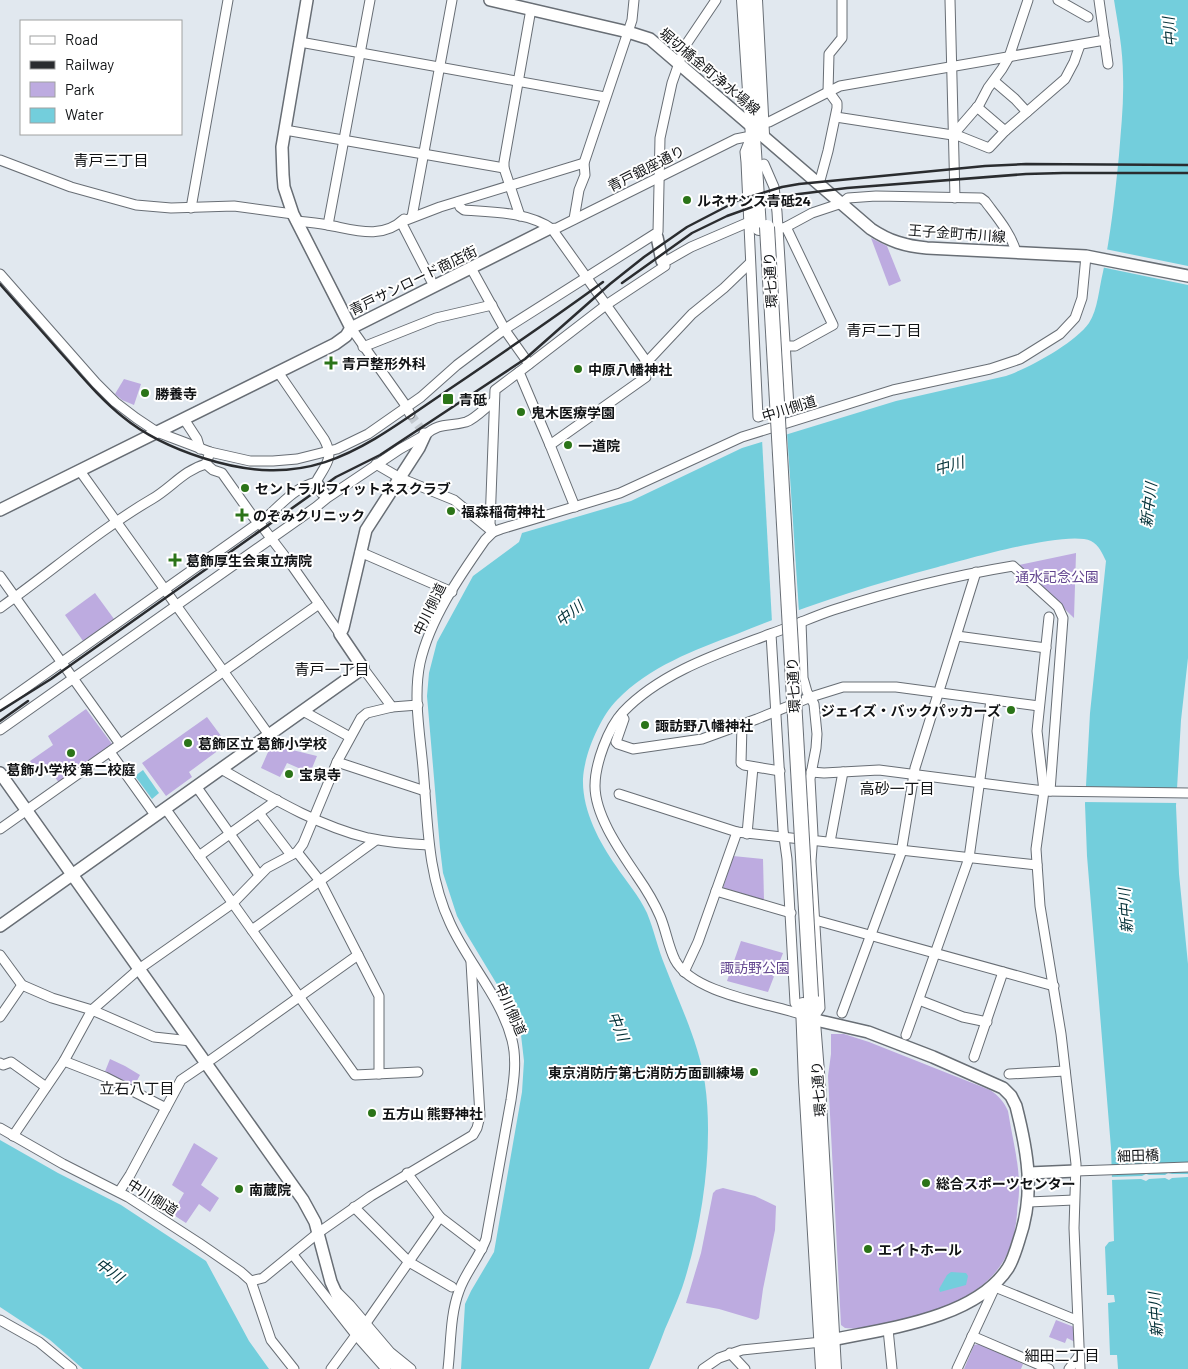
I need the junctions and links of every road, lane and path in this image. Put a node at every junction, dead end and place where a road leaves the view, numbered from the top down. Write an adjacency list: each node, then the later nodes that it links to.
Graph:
1 (228, 0): 49 (street)
2 (307, 0): 19 (street)
3 (370, 0): 21 (street)
4 (452, 0): 25 (street)
5 (490, 0): 15 (street, 堀切橋金町浄水場線)
6 (634, 0): 17 (street)
7 (716, 0): 23 (street)
8 (744, 0): 35 (main road, 環七通り)
9 (755, 0): 35 (main road, 環七通り)
10 (842, 0): 29 (street)
11 (950, 0): 26 (street)
12 (1028, 0): 22 (street)
13 (1058, 0): 16 (street)
14 (1099, 0): 18 (street)
15 (532, 6): 17 (street, 堀切橋金町浄水場線); 27 (street)
16 (1088, 17)
17 (628, 32): 23 (street, 堀切橋金町浄水場線); 30 (street)
18 (1105, 40): 20 (street, 青戸銀座通り); 24 (street)
19 (300, 42): 21 (street); 34 (street)
20 (1080, 45): 22 (street, 青戸銀座通り); 32 (street)
21 (360, 53): 25 (street); 38 (street)
22 (1009, 57): 26 (street, 青戸銀座通り); 28 (street)
23 (679, 63): 35 (street, 堀切橋金町浄水場線); 43 (street)
24 (1108, 64)
25 (440, 67): 27 (street); 39 (street)
26 (952, 67): 29 (street, 青戸銀座通り); 37 (street)
27 (518, 81): 30 (street); 42 (street)
28 (994, 81): 31 (street); 32 (street)
29 (829, 92): 33 (street); 35 (street, 青戸銀座通り)
30 (606, 97): 41 (street)
31 (977, 107): 36 (street); 37 (street)
32 (1027, 112): 36 (street)
33 (836, 117): 37 (street); 44 (street)
34 (285, 130): 38 (street); 52 (street)
35 (757, 130): 43 (street, 青戸銀座通り); 44 (street, 王子金町市川線); 56 (main road, 環七通り); 56 (main road, 環七通り)
36 (1005, 131): 37 (street)
37 (953, 135): 46 (street)
38 (345, 140): 39 (street); 55 (street)
39 (424, 155): 42 (street); 50 (street)
40 (0, 160): 49 (street)
41 (584, 163): 45 (street); 53 (street)
42 (504, 168): 45 (street)
43 (658, 177): 53 (street, 青戸銀座通り); 58 (street)
44 (819, 184): 48 (street, 王子金町市川線)
45 (510, 185): 47 (street); 51 (street)
46 (955, 198): 48 (street); 59 (street)
47 (458, 202): 50 (street); 51 (street)
48 (842, 203): 56 (street); 59 (street, 王子金町市川線)
49 (191, 208): 52 (street)
50 (413, 213): 54 (street)
51 (520, 216): 57 (street)
52 (295, 218): 55 (street); 70 (street)
53 (574, 219): 57 (street, 青戸銀座通り)
54 (401, 222): 55 (street); 67 (street)
55 (328, 225)
56 (768, 227): 61 (street); 62 (street); 72 (street); 72 (street); 192 (main road, 環七通り, bridge)
57 (550, 229): 63 (street, 青戸サンロード商店街); 66 (street)
58 (656, 236): 61 (street); 66 (street)
59 (1016, 252): 60 (street, 王子金町市川線)
60 (1092, 257): 65 (street, 王子金町市川線); 93 (street, 中川側道)
61 (662, 262): 69 (street)
62 (749, 264): 72 (street); 74 (street)
63 (471, 268): 67 (street, 青戸サンロード商店街); 68 (street)
64 (0, 274): 81 (street)
65 (1188, 276)
66 (587, 278): 69 (street); 71 (street)
67 (434, 286): 70 (street, 青戸サンロード商店街)
68 (492, 305): 71 (street); 73 (street)
69 (606, 305): 74 (street); 75 (street)
70 (350, 328): 73 (street); 76 (street, 青戸サンロード商店街)
71 (506, 329): 75 (street); 79 (street)
72 (786, 346)
73 (363, 347): 79 (street)
74 (646, 363): 83 (street)
75 (529, 364): 77 (street)
76 (278, 372): 80 (street, 青戸サンロード商店街); 85 (street)
77 (519, 372): 78 (street); 83 (street)
78 (494, 401): 82 (street); 97 (street)
79 (408, 411): 85 (street)
80 (184, 419): 81 (street, 青戸サンロード商店街); 84 (street)
81 (157, 432): 84 (street); 89 (street, 青戸サンロード商店街)
82 (425, 434): 88 (street); 90 (street)
83 (550, 445): 93 (street)
84 (200, 449): 86 (street)
85 (330, 451): 86 (street); 91 (street)
86 (210, 452): 87 (street)
87 (206, 464): 95 (street); 96 (street)
88 (376, 464): 90 (street); 92 (street)
89 (80, 471): 94 (street, 青戸サンロード商店街); 95 (street)
90 (400, 478): 97 (street); 99 (street)
91 (316, 483): 92 (street); 96 (street)
92 (326, 496): 98 (street)
93 (575, 507): 97 (street, 中川側道)
94 (0, 510)
95 (116, 522): 102 (street); 104 (street)
96 (259, 523): 98 (street); 102 (street)
97 (493, 532): 103 (street, 中川側道)
98 (272, 538): 105 (street); 106 (street)
99 (360, 552): 103 (street); 110 (street)
100 (976, 572): 109 (street); 112 (street); 145 (street)
101 (0, 576): 104 (street)
102 (164, 589): 106 (street); 114 (street)
103 (452, 592): 121 (street, 中川側道)
104 (15, 597): 107 (street); 114 (street)
105 (319, 604): 110 (street); 116 (street)
106 (176, 606): 116 (street); 117 (street)
107 (0, 608)
108 (1050, 617): 113 (street)
109 (801, 622): 111 (street); 119 (street)
110 (340, 634): 115 (street)
111 (771, 634): 125 (street); 127 (street)
112 (957, 636): 113 (street); 118 (street)
113 (1046, 648): 123 (street)
114 (62, 662): 117 (street); 122 (street)
115 (363, 668): 124 (street); 126 (street)
116 (223, 672): 130 (street); 132 (street)
117 (74, 679): 129 (street); 132 (street)
118 (939, 692): 119 (street); 120 (street); 141 (street)
119 (811, 697): 125 (street); 138 (street)
120 (991, 700): 123 (street); 142 (street)
121 (418, 705): 124 (street); 144 (street, 中川側道)
122 (0, 706)
123 (1039, 706): 145 (street)
124 (392, 707): 131 (street)
125 (776, 710): 128 (street); 137 (street)
126 (303, 711): 130 (street); 131 (street)
127 (621, 715): 128 (street); 183 (street)
128 (742, 725): 135 (street)
129 (0, 730)
130 (269, 735): 136 (street)
131 (350, 738): 134 (street)
132 (120, 744): 133 (street)
133 (110, 752): 150 (street); 152 (street)
134 (337, 762): 144 (street); 153 (street)
135 (754, 767): 137 (street); 157 (street)
136 (221, 769): 143 (street); 148 (street)
137 (780, 770): 158 (street)
138 (811, 772): 139 (street); 160 (street)
139 (843, 772): 141 (street); 161 (street)
140 (0, 773): 150 (street)
141 (914, 774): 142 (street); 163 (street)
142 (979, 784): 145 (street); 166 (street)
143 (196, 786): 149 (street); 156 (street)
144 (425, 791): 162 (street, 中川側道)
145 (1049, 791): 146 (street); 167 (street)
146 (1188, 793)
147 (619, 794): 155 (street)
148 (277, 800): 151 (street); 153 (street)
149 (165, 808): 152 (street); 165 (street)
150 (27, 811): 154 (street); 168 (street)
151 (260, 813): 156 (street); 164 (street)
152 (155, 815): 168 (street)
153 (313, 819): 159 (street); 164 (street)
154 (0, 830)
155 (736, 832): 157 (street); 171 (street)
156 (230, 834): 165 (street); 169 (street)
157 (747, 834): 158 (street)
158 (784, 838): 160 (street); 173 (street)
159 (376, 840): 162 (street); 170 (street)
160 (813, 841): 161 (street); 174 (street)
161 (830, 842): 163 (street)
162 (429, 845): 181 (street, 中川側道)
163 (901, 850): 166 (street); 177 (street)
164 (294, 854): 169 (street); 170 (street)
165 (200, 856): 172 (street)
166 (968, 858): 167 (street); 178 (street)
167 (1037, 865): 186 (street)
168 (72, 874): 175 (street); 182 (street)
169 (259, 875): 172 (street)
170 (320, 881): 176 (street); 180 (street)
171 (716, 891): 173 (street); 183 (street)
172 (233, 903): 176 (street); 182 (street)
173 (791, 913): 192 (street)
174 (815, 920): 177 (street); 192 (street)
175 (0, 926)
176 (252, 930): 187 (street)
177 (870, 935): 178 (street); 190 (street)
178 (935, 953): 184 (street); 188 (street)
179 (0, 955): 185 (street)
180 (358, 955): 187 (street); 202 (street)
181 (471, 962): 210 (street); 218 (street, 中川側道)
182 (139, 969): 189 (street); 195 (street)
183 (684, 972): 192 (street)
184 (1003, 972): 186 (street); 193 (street)
185 (22, 985): 189 (street); 191 (street)
186 (1054, 986): 200 (street)
187 (300, 997): 199 (street); 202 (street)
188 (919, 1000): 193 (street); 194 (street)
189 (92, 1010): 195 (street); 197 (street)
190 (842, 1013)
191 (0, 1016)
192 (808, 1017): 211 (street); 231 (main road, 環七通り)
193 (987, 1022): 196 (street)
194 (906, 1035)
195 (191, 1041): 199 (street)
196 (974, 1057)
197 (64, 1061): 204 (street); 205 (street)
198 (0, 1063): 204 (street)
199 (206, 1063): 205 (street); 217 (street)
200 (1065, 1070): 203 (street); 209 (street)
201 (418, 1072): 202 (street)
202 (379, 1074)
203 (1009, 1074)
204 (46, 1087): 207 (street)
205 (166, 1108): 212 (street)
206 (0, 1128): 207 (street, 中川側道)
207 (13, 1136): 212 (street, 中川側道)
208 (1188, 1166): 209 (street, 細田橋)
209 (1076, 1171): 211 (street); 213 (street)
210 (407, 1173): 215 (street); 216 (street)
211 (1029, 1173): 214 (street)
212 (119, 1192): 221 (street, 中川側道)
213 (1074, 1200): 214 (street); 226 (street)
214 (1029, 1202): 222 (street)
215 (354, 1207): 217 (street); 220 (street)
216 (440, 1218): 218 (street); 220 (street)
217 (318, 1233): 219 (street); 224 (street)
218 (482, 1248): 240 (street, 中川側道)
219 (293, 1255): 221 (street); 229 (street)
220 (409, 1262): 223 (street); 227 (street)
221 (251, 1281): 235 (street)
222 (994, 1286): 226 (street); 228 (street); 230 (street)
223 (452, 1287)
224 (334, 1290): 227 (street); 238 (street)
225 (0, 1320): 234 (street)
226 (1076, 1320): 233 (street)
227 (366, 1324): 239 (street)
228 (888, 1329): 231 (street); 245 (street)
229 (356, 1335): 236 (street); 237 (street)
230 (972, 1336): 246 (street); 247 (street)
231 (827, 1341): 232 (street); 243 (main road, 環七通り); 244 (main road, 環七通り)
232 (730, 1353): 241 (street); 242 (street)
233 (1079, 1356): 248 (street); 249 (street)
234 (72, 1369)
235 (294, 1369)
236 (330, 1369)
237 (386, 1369)
238 (399, 1369)
239 (411, 1369)
240 (448, 1369)
241 (703, 1369)
242 (745, 1369)
243 (823, 1369)
244 (834, 1369)
245 (892, 1369)
246 (957, 1369)
247 (1049, 1369)
248 (1069, 1369)
249 (1080, 1369)

